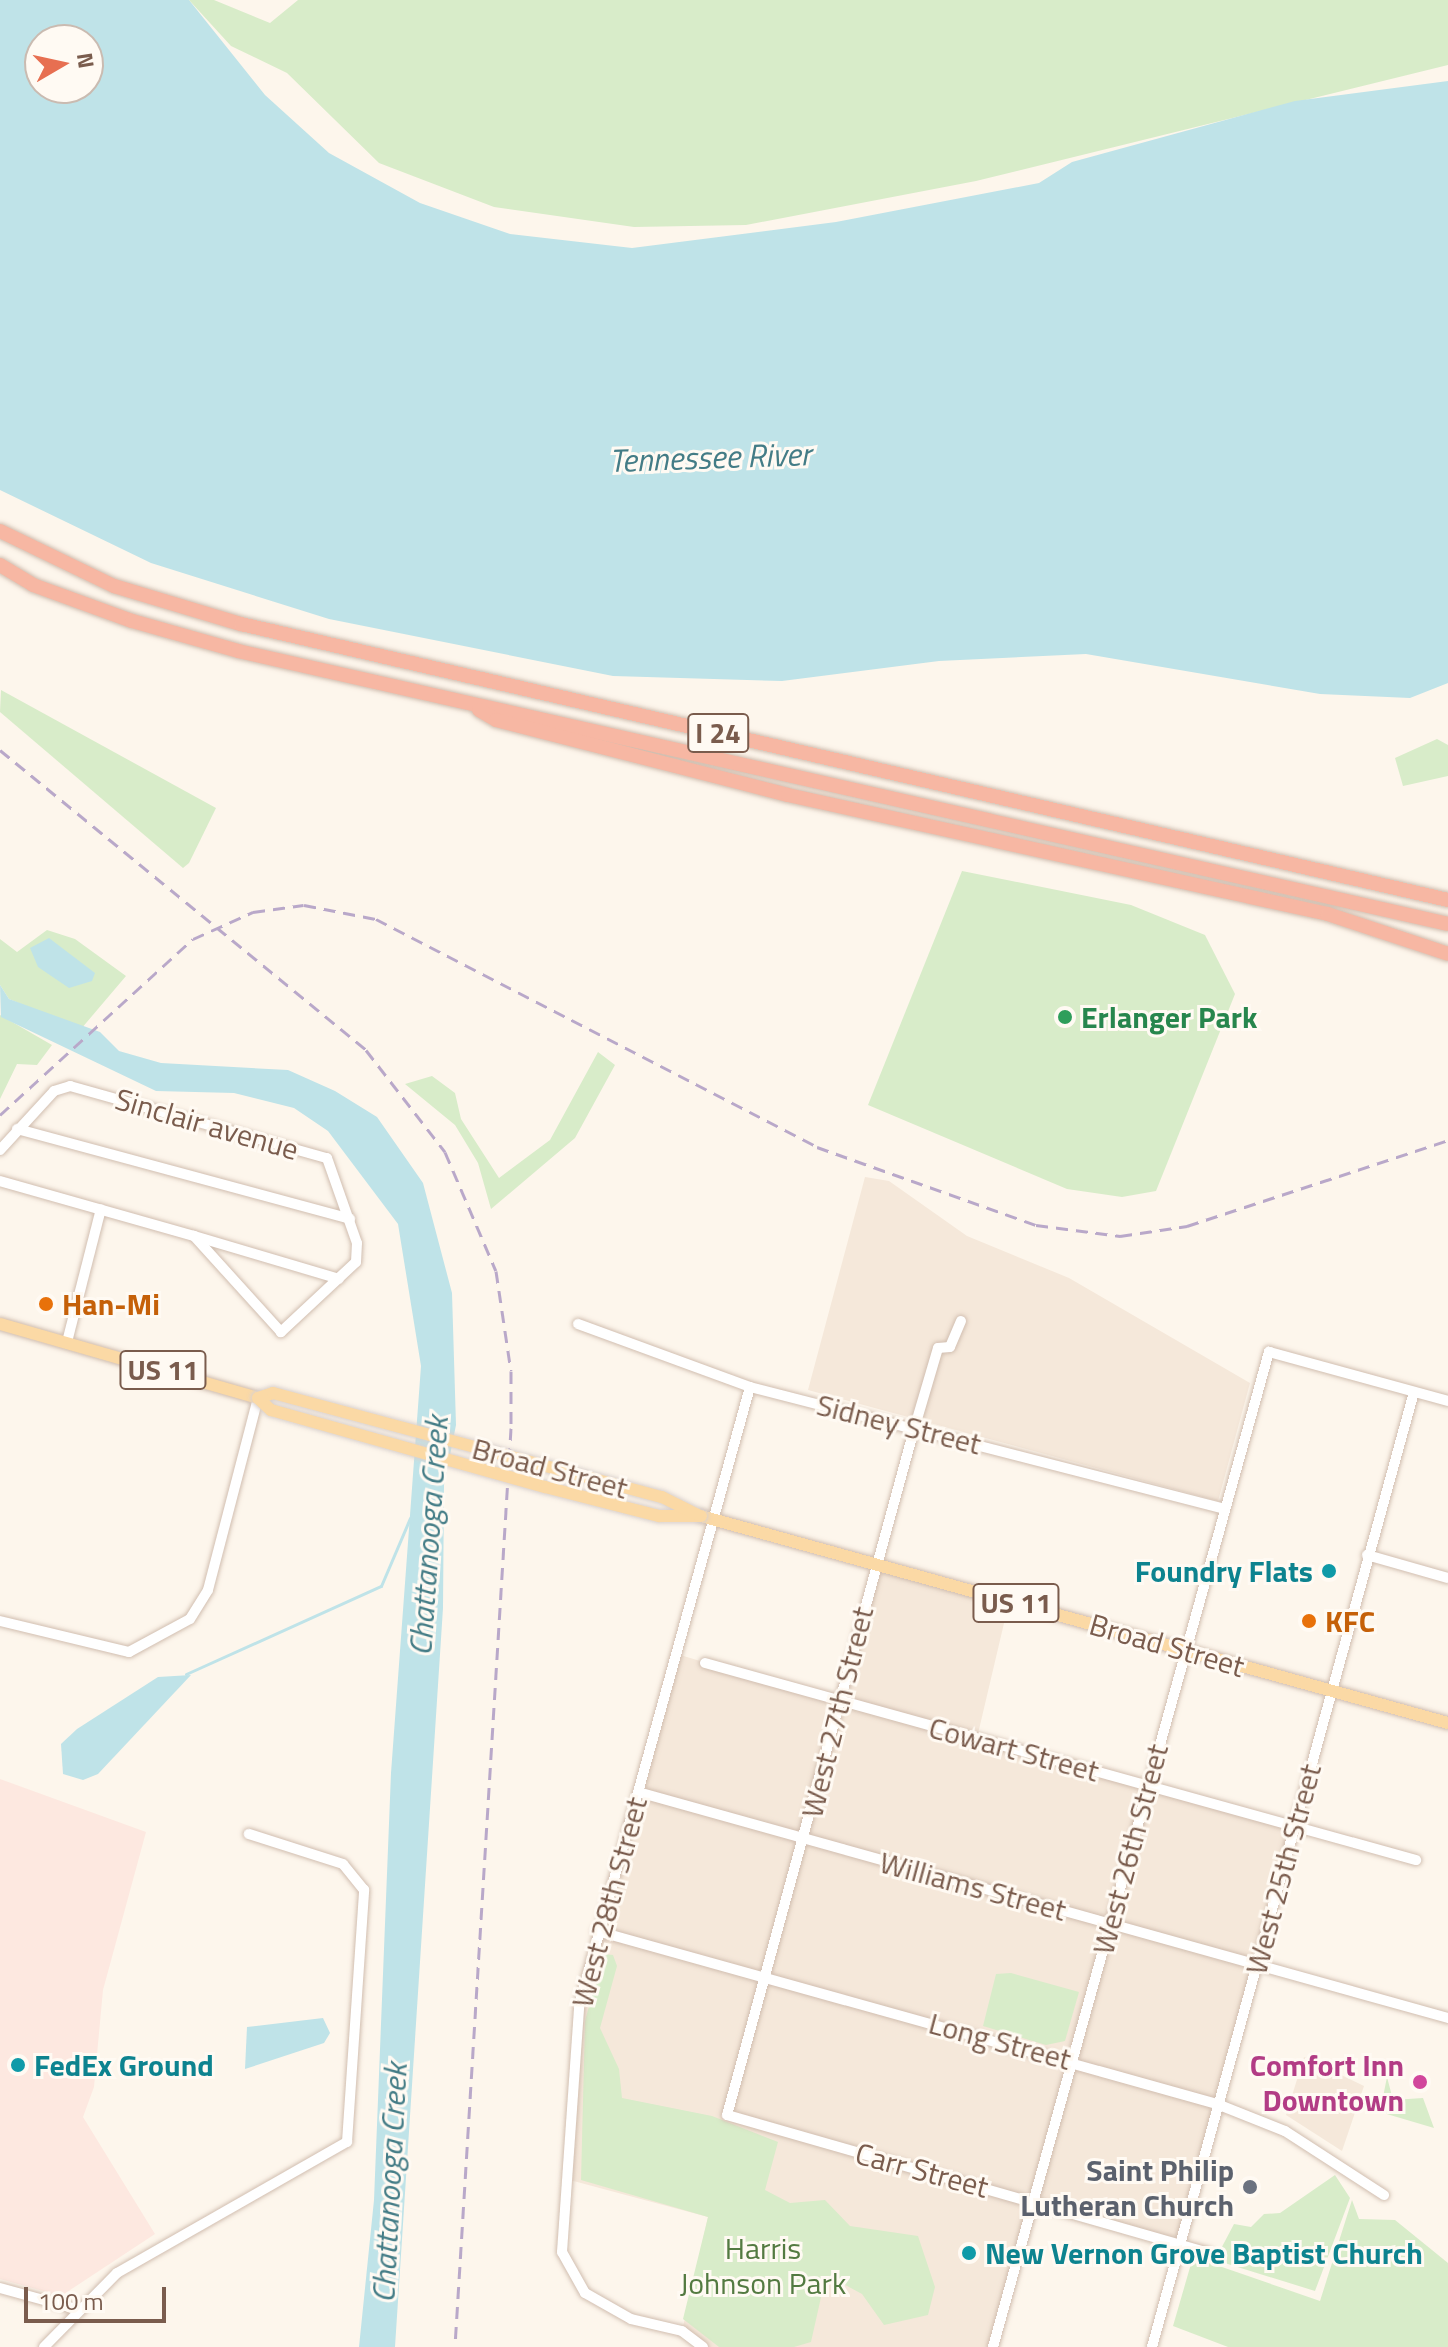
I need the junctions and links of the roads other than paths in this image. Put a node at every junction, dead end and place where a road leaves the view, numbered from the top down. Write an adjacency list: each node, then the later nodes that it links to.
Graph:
1 (0, 531): 4 (highway, I 24)
2 (0, 565): 3 (highway, I 24)
3 (468, 703): 5 (highway, I 24); 6 (highway)
4 (1446, 899)
5 (1448, 927)
6 (1448, 954)
7 (17, 1129): 8 (street, Sinclair avenue); 11 (street); 11 (street, Sinclair avenue)
8 (0, 1150)
9 (0, 1181): 10 (street)
10 (101, 1209): 12 (street); 17 (street)
11 (350, 1219): 13 (street, Sinclair avenue)
12 (194, 1236): 13 (street); 13 (street, Sinclair avenue)
13 (339, 1279)
14 (961, 1321): 22 (street, West 27th Street)
15 (0, 1324): 17 (main road, Broad Street / US 11)
16 (578, 1324): 18 (street, Sidney Street)
17 (67, 1342): 20 (main road, Broad Street / US 11)
18 (750, 1387): 22 (street, Sidney Street); 25 (street, West 28th Street)
19 (1414, 1392): 21 (street); 23 (street, West 26th Street); 26 (street, West 25th Street)
20 (258, 1398): 24 (main road, Broad Street / US 11, bridge); 24 (main road, Broad Street / US 11, bridge); 29 (street)
21 (1448, 1401)
22 (915, 1426): 23 (street, Sidney Street); 27 (street, West 27th Street)
23 (1224, 1509): 30 (street, West 26th Street)
24 (701, 1516): 25 (main road, Broad Street / US 11)
25 (715, 1520): 27 (main road, Broad Street / US 11); 36 (street, West 28th Street)
26 (1367, 1555): 28 (street); 32 (street, West 25th Street)
27 (874, 1564): 30 (main road, Broad Street / US 11); 33 (street, West 27th Street)
28 (1448, 1578)
29 (0, 1621)
30 (1184, 1650): 32 (main road, Broad Street / US 11); 35 (street, West 26th Street)
31 (705, 1663): 33 (street, Cowart Street)
32 (1330, 1691): 34 (main road, Broad Street / US 11); 37 (street, West 25th Street)
33 (840, 1703): 35 (street, Cowart Street); 39 (street, West 27th Street)
34 (1448, 1723)
35 (1147, 1785): 37 (street, Cowart Street); 41 (street, West 26th Street)
36 (638, 1792): 39 (street, Williams Street); 42 (street, West 28th Street)
37 (1297, 1822): 40 (street, Cowart Street); 43 (street, West 25th Street)
38 (249, 1834): 54 (street)
39 (806, 1839): 41 (street, Williams Street); 44 (street, West 27th Street)
40 (1416, 1860)
41 (1109, 1923): 43 (street, Williams Street); 46 (street, West 26th Street)
42 (597, 1931): 44 (street, Long Street); 56 (street, West 28th Street)
43 (1258, 1965): 45 (street, Williams Street); 47 (street, West 25th Street)
44 (763, 1978): 46 (street, Long Street); 48 (street, West 27th Street)
45 (1448, 2018)
46 (1072, 2060): 47 (street, Long Street); 50 (street, West 26th Street)
47 (1217, 2104): 49 (street, Long Street); 51 (street, West 25th Street)
48 (727, 2115): 50 (street, Carr Street)
49 (1384, 2195)
50 (1033, 2201): 51 (street, Carr Street); 57 (street, West 26th Street)
51 (1181, 2245): 52 (street, Carr Street); 58 (street, West 25th Street)
52 (1209, 2253)
53 (0, 2288): 54 (street)
54 (80, 2310): 55 (street)
55 (44, 2347)
56 (703, 2347)
57 (993, 2347)
58 (1152, 2347)

